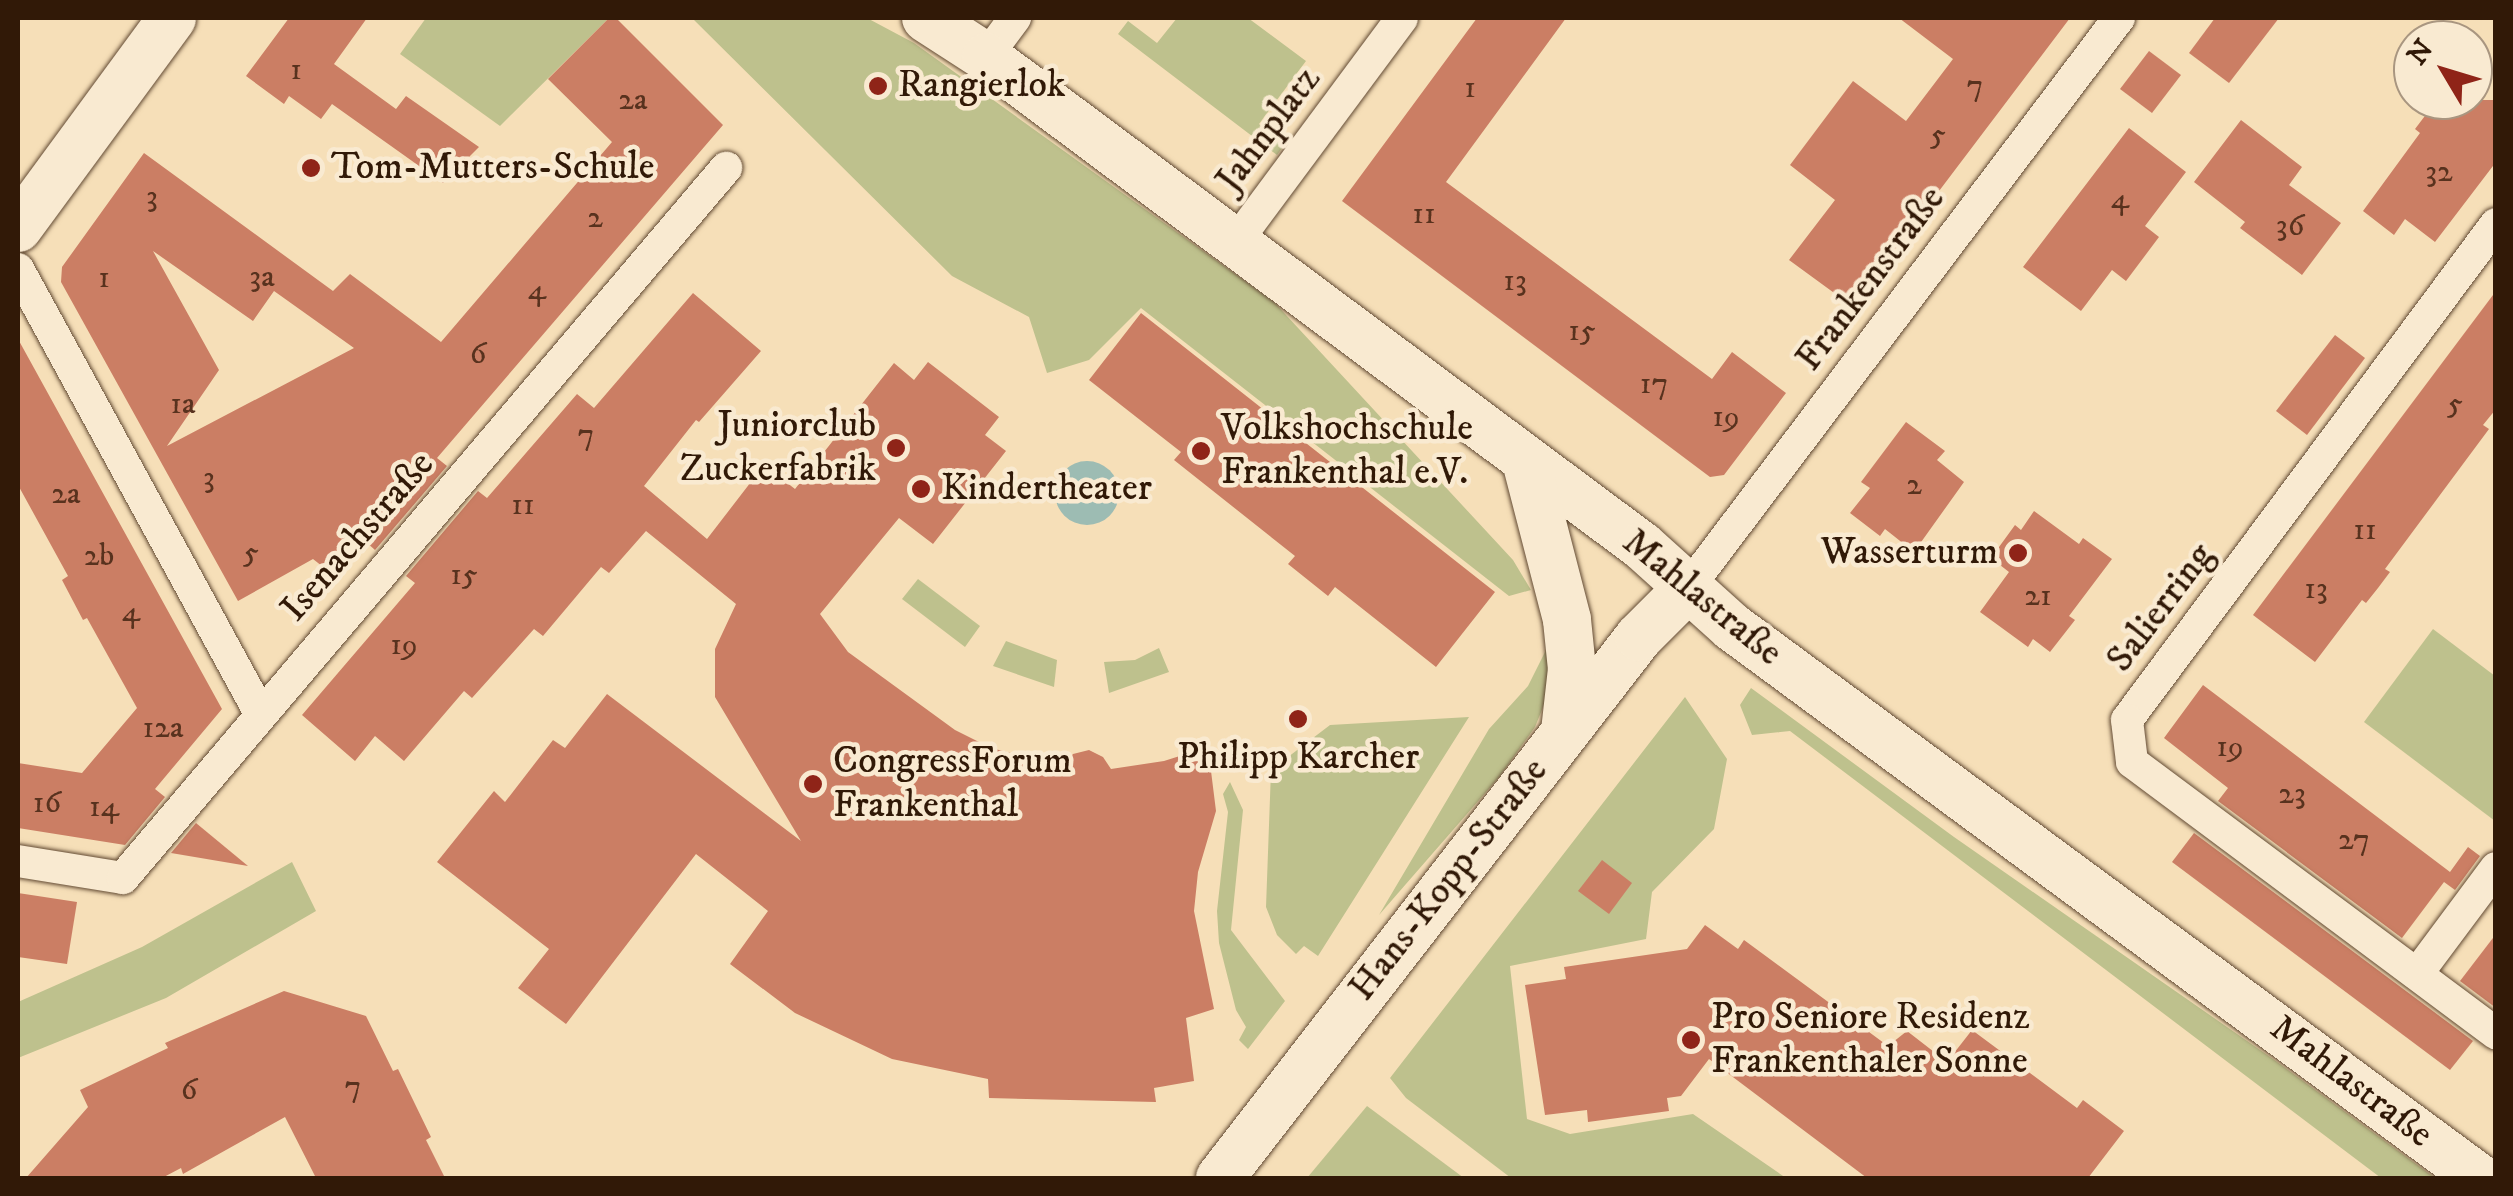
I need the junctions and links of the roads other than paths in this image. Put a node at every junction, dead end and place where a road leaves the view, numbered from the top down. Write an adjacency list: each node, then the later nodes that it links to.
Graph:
1 (172, 18): 9 (main road)
2 (926, 18): 6 (main road, Mahlastraße)
3 (1014, 18): 6 (street)
4 (1402, 18): 10 (street, Jahnplatz)
5 (2119, 18): 13 (street, Frankenstraße)
6 (986, 57): 10 (main road, Mahlastraße)
7 (726, 168): 14 (street, Isenachstraße)
8 (2496, 224): 18 (street, Salierring)
9 (18, 228)
10 (1236, 243): 12 (main road, Mahlastraße)
11 (18, 270): 14 (street)
12 (1526, 460): 13 (main road, Mahlastraße); 15 (main road)
13 (1688, 588): 15 (main road, Hans-Kopp-Straße); 21 (main road, Mahlastraße)
14 (260, 713): 16 (street, Isenachstraße)
15 (1565, 731): 20 (main road, Hans-Kopp-Straße)
16 (18, 860)
17 (2496, 868): 18 (street)
18 (2417, 974): 19 (street, Salierring)
19 (2496, 1033)
20 (1220, 1178)
21 (2479, 1178)

